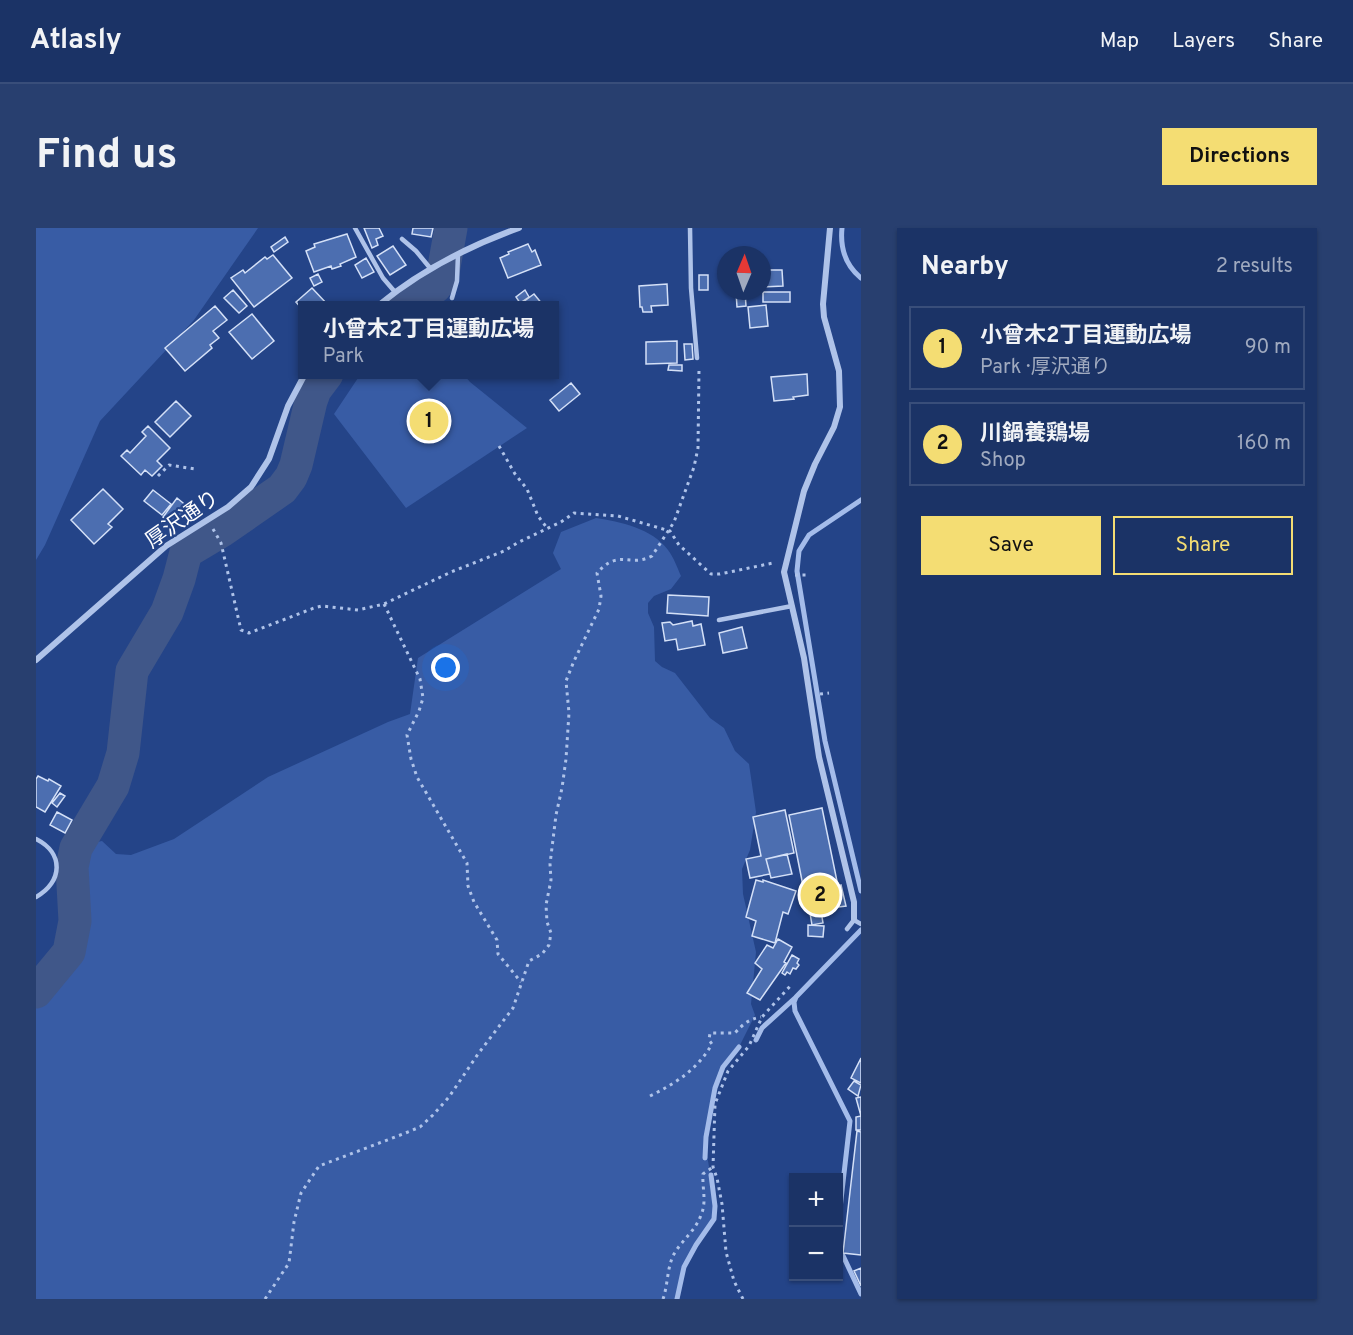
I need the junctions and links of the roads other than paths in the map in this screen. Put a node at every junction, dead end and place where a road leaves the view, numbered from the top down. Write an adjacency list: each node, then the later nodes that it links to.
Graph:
1 (355, 228): 8 (lane)
2 (519, 228): 6 (street)
3 (690, 228): 11 (lane)
4 (830, 228): 13 (street)
5 (402, 239): 7 (lane)
6 (458, 254): 7 (street); 9 (lane)
7 (430, 268): 8 (street)
8 (395, 292): 10 (street)
9 (452, 298)
10 (385, 301)
11 (698, 358)
12 (303, 379): 15 (street, 厚沢通り)
13 (792, 606): 14 (lane); 18 (street)
14 (718, 620)
15 (36, 660)
16 (36, 839): 17 (lane)
17 (36, 897)
18 (858, 922): 19 (lane)
19 (847, 929)

